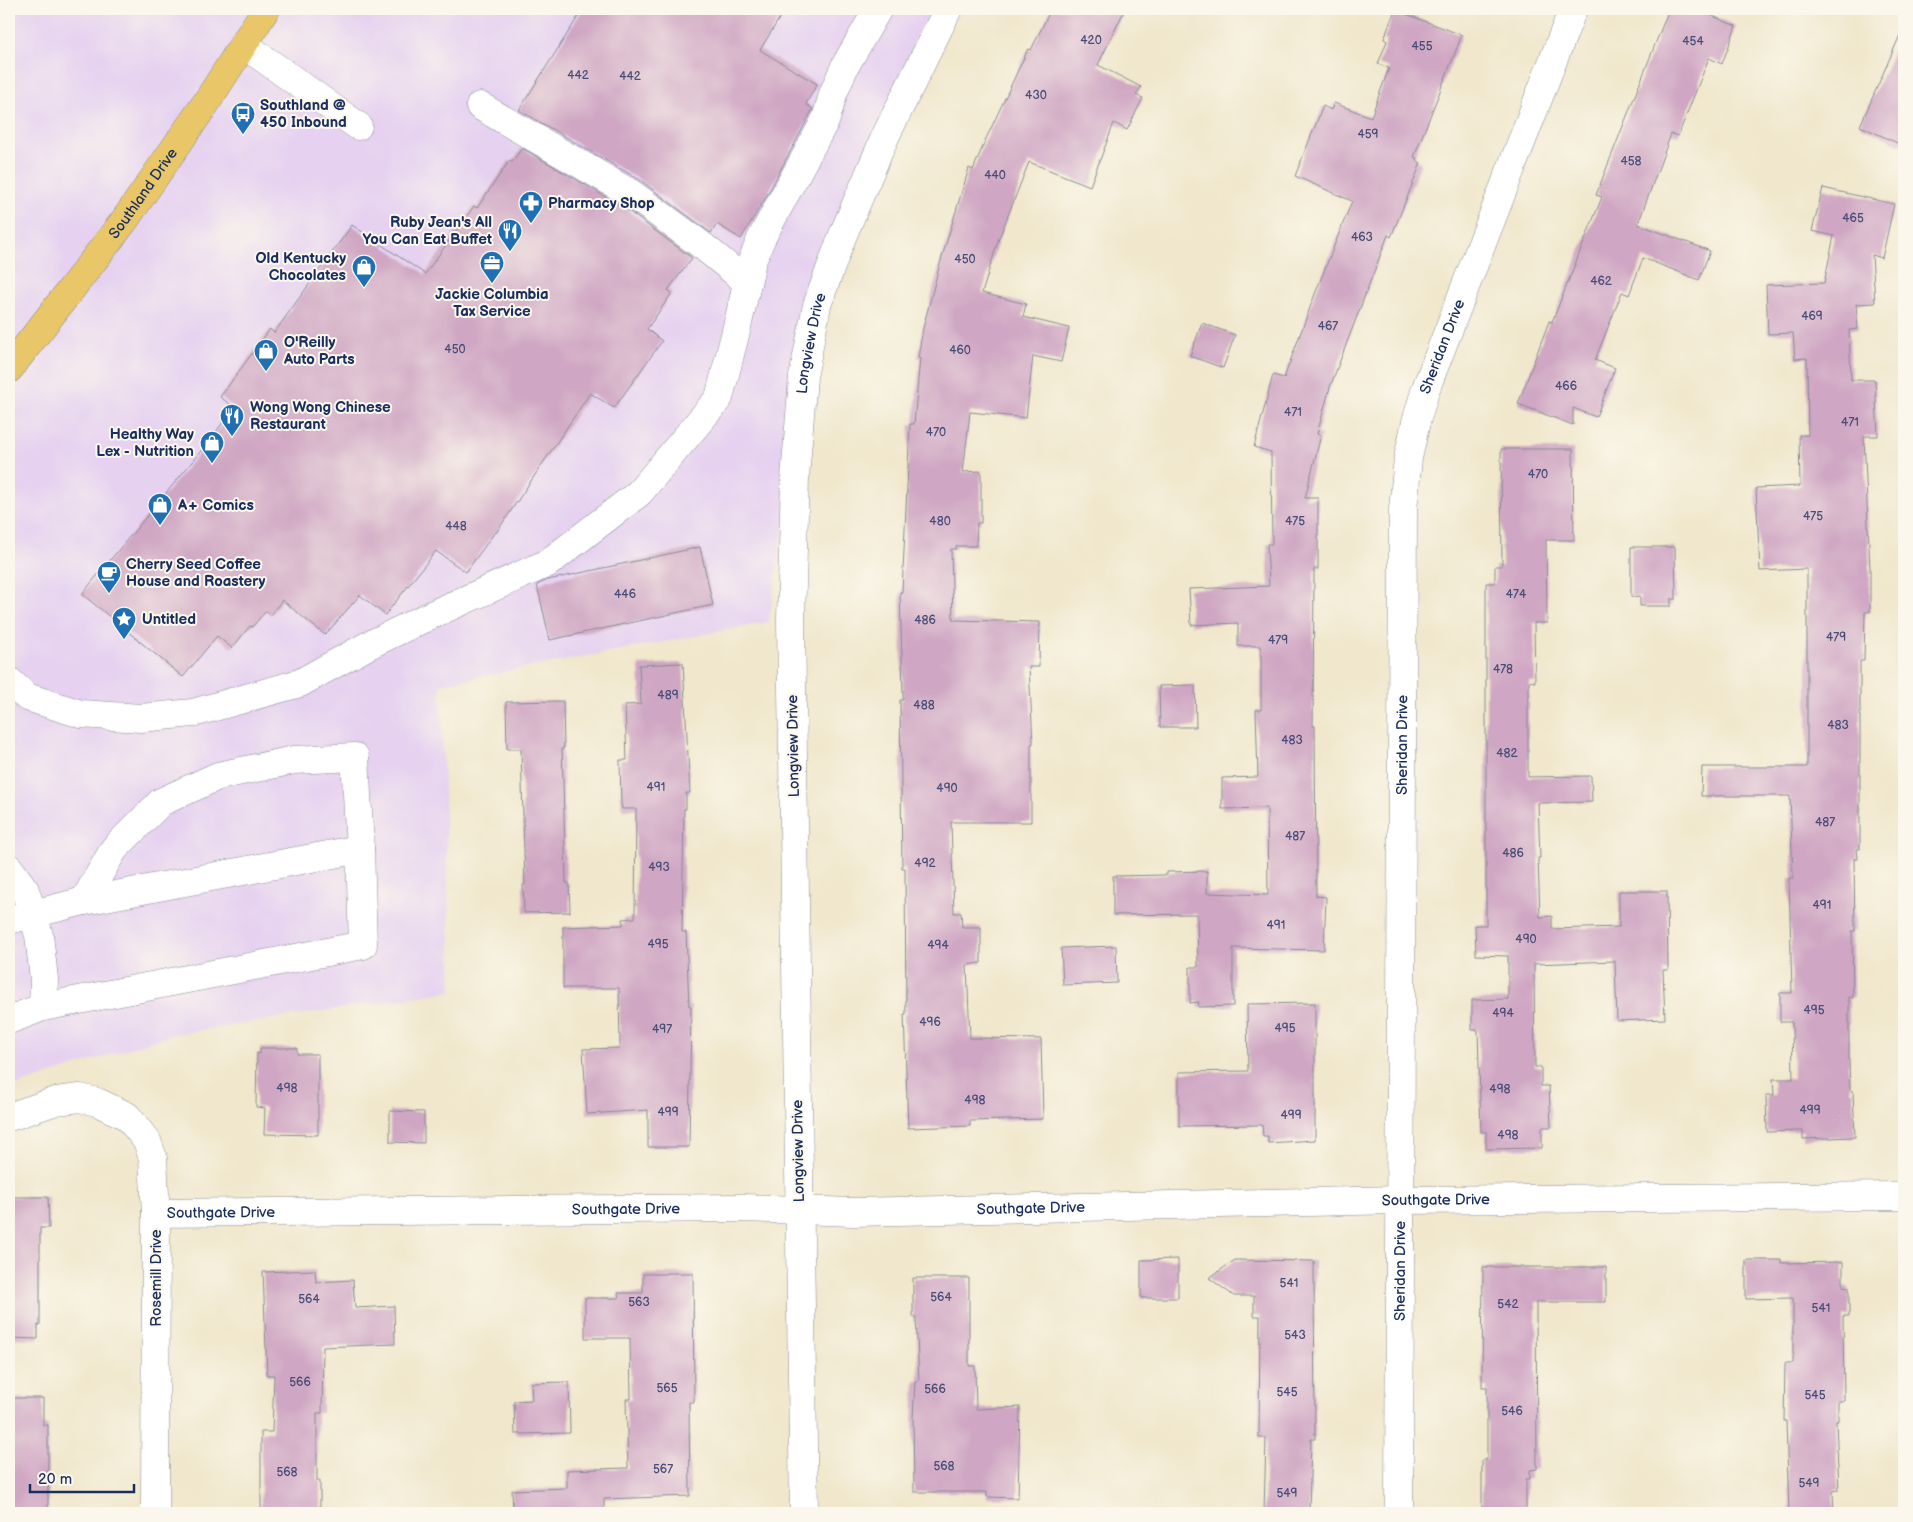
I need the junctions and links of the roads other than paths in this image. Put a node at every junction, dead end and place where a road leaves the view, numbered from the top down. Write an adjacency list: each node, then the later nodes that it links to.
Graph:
1 (266, 9): 5 (main road, Southland Drive)
2 (878, 9): 8 (street)
3 (948, 9): 20 (street, Longview Drive)
4 (1572, 9): 19 (street, Sheridan Drive)
5 (243, 44): 7 (street); 9 (main road, Southland Drive)
6 (480, 106): 8 (street)
7 (358, 126)
8 (747, 282): 10 (street)
9 (9, 369)
10 (9, 681)
11 (360, 849): 13 (street); 13 (street); 15 (street)
12 (9, 868): 14 (street)
13 (84, 901): 14 (street)
14 (21, 917): 15 (street)
15 (43, 1008): 16 (street)
16 (9, 1020)
17 (9, 1117): 21 (street, Rosemill Drive)
18 (1904, 1196): 19 (street, Southgate Drive)
19 (1400, 1200): 20 (street, Southgate Drive); 24 (street, Sheridan Drive)
20 (799, 1211): 21 (street, Southgate Drive); 23 (street, Longview Drive)
21 (156, 1212): 22 (street, Rosemill Drive)
22 (155, 1513)
23 (804, 1513)
24 (1399, 1513)

